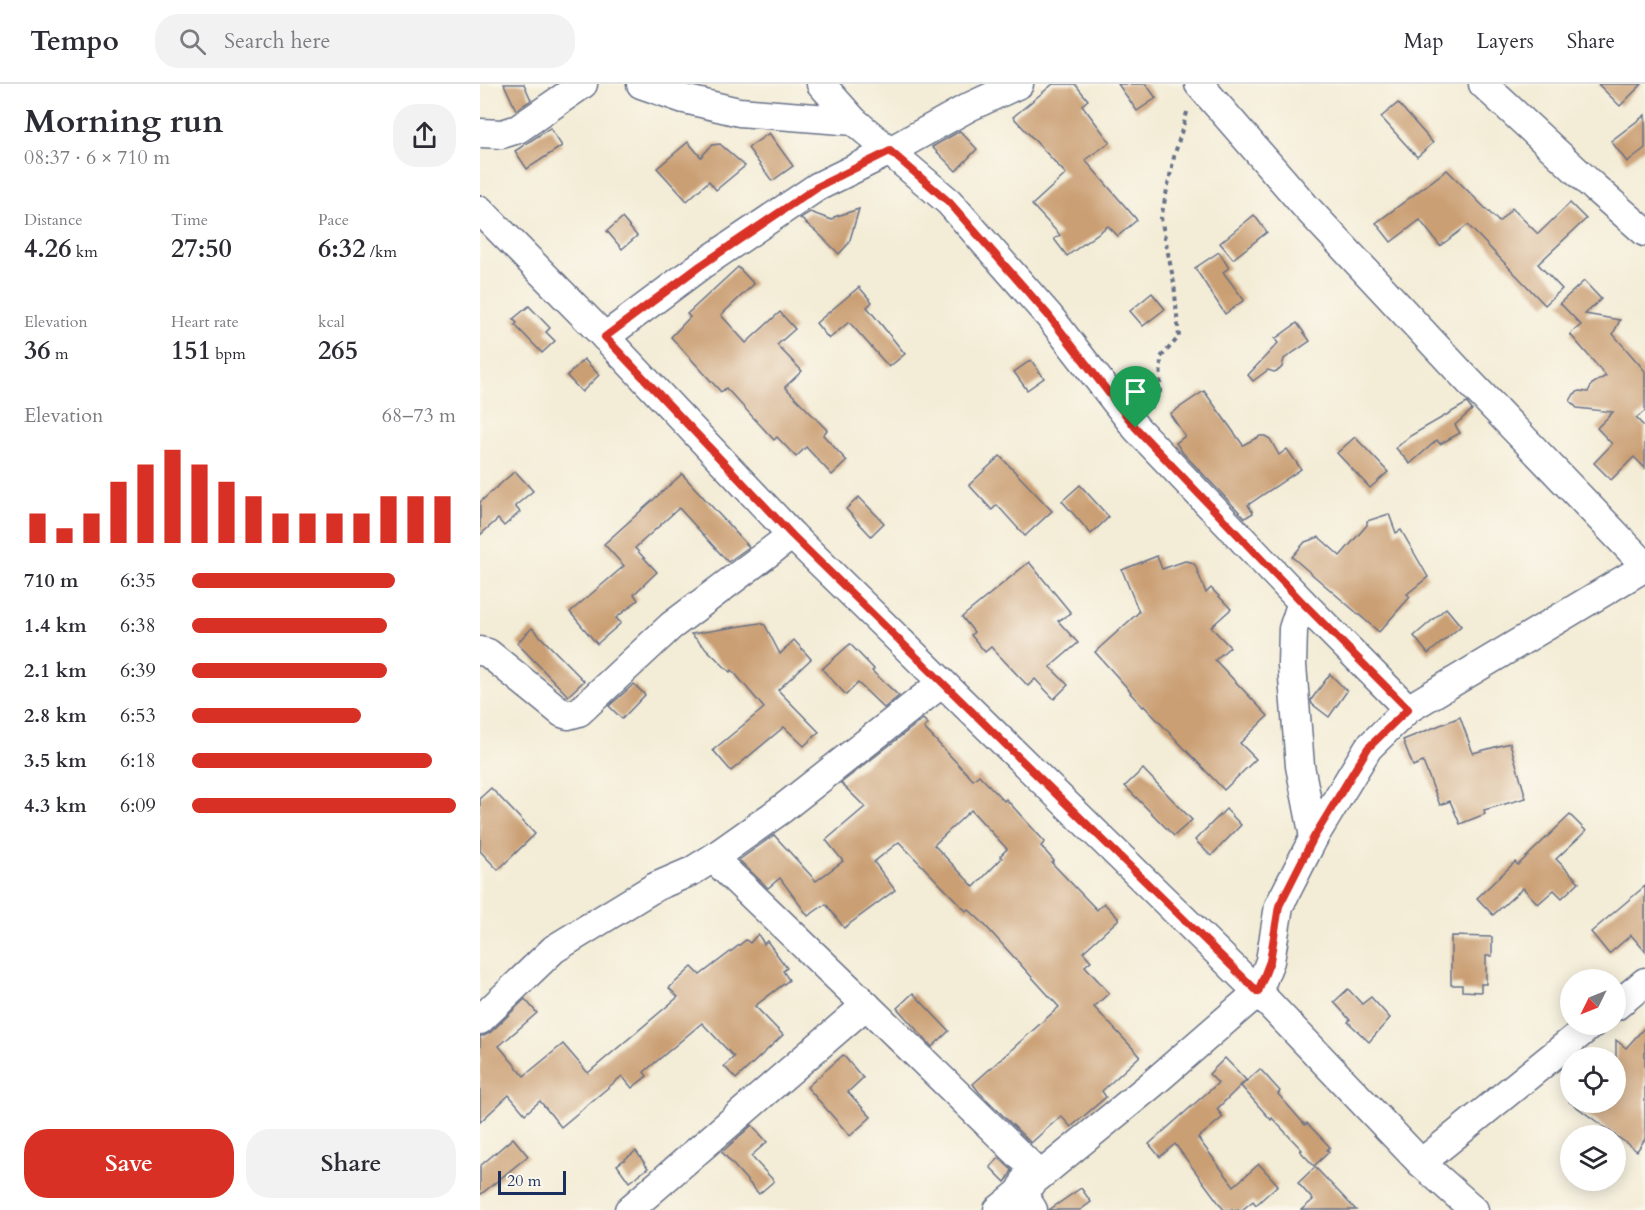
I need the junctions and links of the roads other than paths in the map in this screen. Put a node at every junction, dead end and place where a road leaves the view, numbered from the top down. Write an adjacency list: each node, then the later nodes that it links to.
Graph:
1 (583, 84): 8 (street)
2 (641, 84): 7 (street)
3 (821, 84): 7 (street)
4 (1019, 84): 9 (street)
5 (1484, 84): 11 (street)
6 (1194, 94): 14 (street)
7 (854, 121): 9 (street)
8 (480, 133)
9 (890, 151): 12 (street); 15 (street)
10 (480, 210): 12 (street)
11 (1645, 232)
12 (605, 337): 13 (street)
13 (792, 535): 16 (street); 17 (street)
14 (1645, 566): 18 (street)
15 (1302, 602): 18 (street); 19 (street)
16 (480, 651)
17 (942, 682): 20 (street); 22 (street)
18 (1408, 709): 19 (street)
19 (1314, 837): 22 (street)
20 (713, 858): 24 (street); 25 (street)
21 (1645, 982): 23 (street)
22 (1258, 992): 27 (street); 28 (street)
23 (1626, 998)
24 (866, 1005): 28 (street); 29 (street)
25 (480, 1020)
26 (1578, 1035): 27 (street)
27 (1421, 1163): 31 (street)
28 (1027, 1201): 30 (street)
29 (629, 1210)
30 (998, 1210)
31 (1474, 1210)

